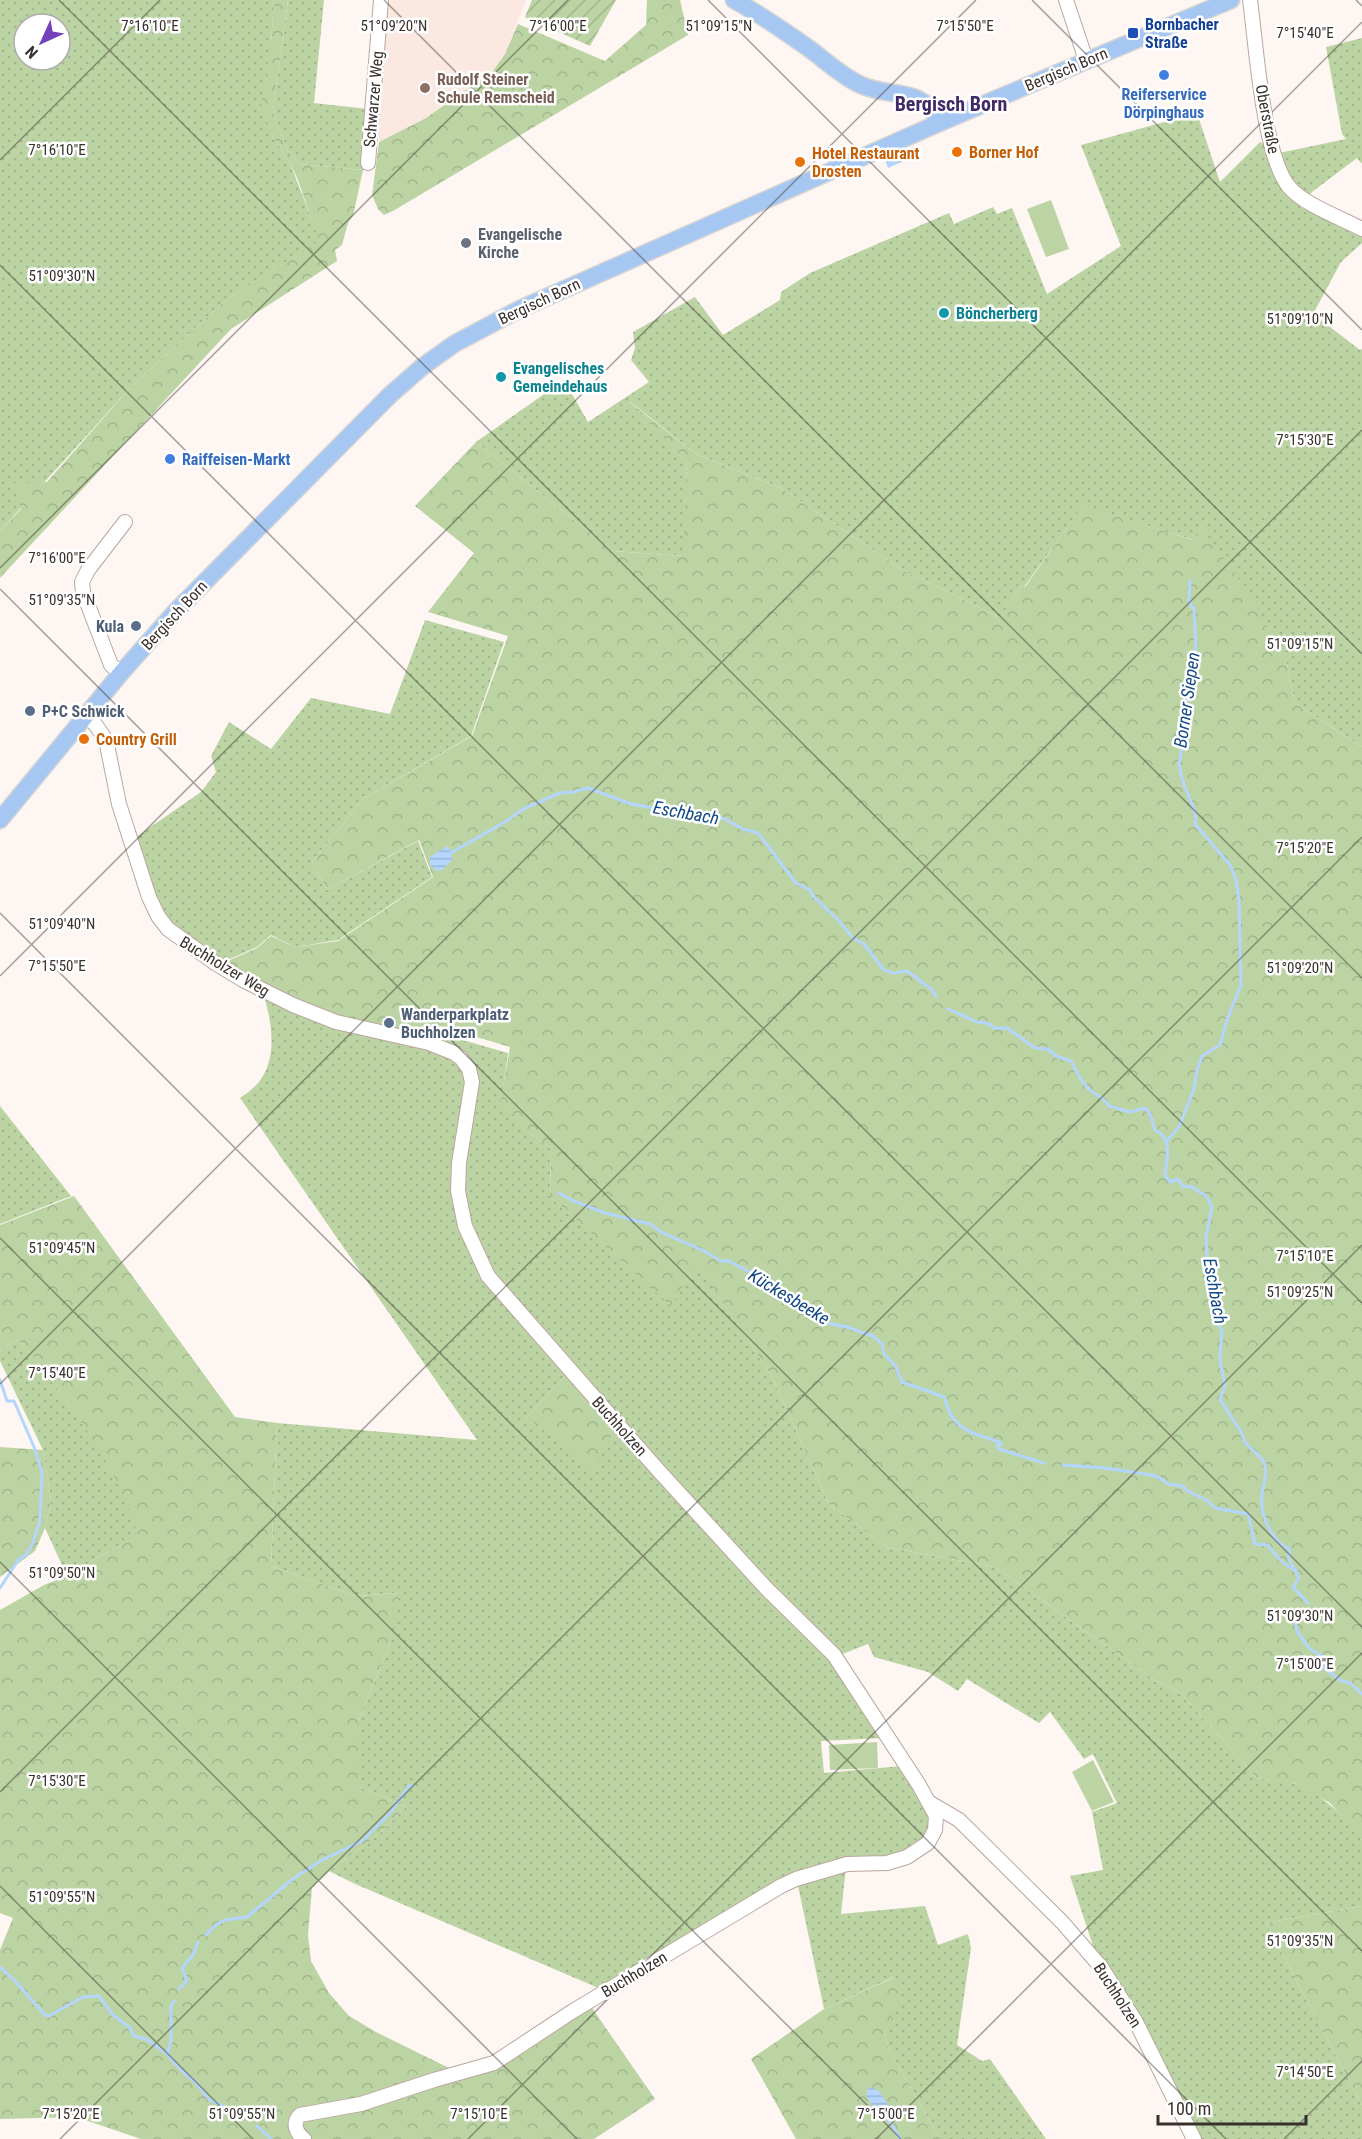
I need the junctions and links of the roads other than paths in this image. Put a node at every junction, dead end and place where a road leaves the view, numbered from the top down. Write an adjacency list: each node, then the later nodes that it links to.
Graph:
1 (381, 0): 8 (street, Schwarzer Weg)
2 (734, 0): 7 (main road)
3 (1066, 0): 6 (street)
4 (1231, 0): 6 (main road, Bergisch Born)
5 (1250, 0): 9 (street, Oberstraße)
6 (1086, 60): 7 (main road, Bergisch Born)
7 (939, 123): 11 (main road, Bergisch Born)
8 (368, 162)
9 (1362, 229)
10 (125, 522): 11 (street)
11 (121, 673): 12 (main road, Bergisch Born)
12 (86, 716): 13 (main road, Bergisch Born); 14 (street, Buchholzer Weg)
13 (0, 820)
14 (403, 1036): 15 (street, Buchholzen)
15 (930, 1803): 16 (street, Buchholzen); 17 (street, Buchholzen)
16 (304, 2139)
17 (1194, 2139)

